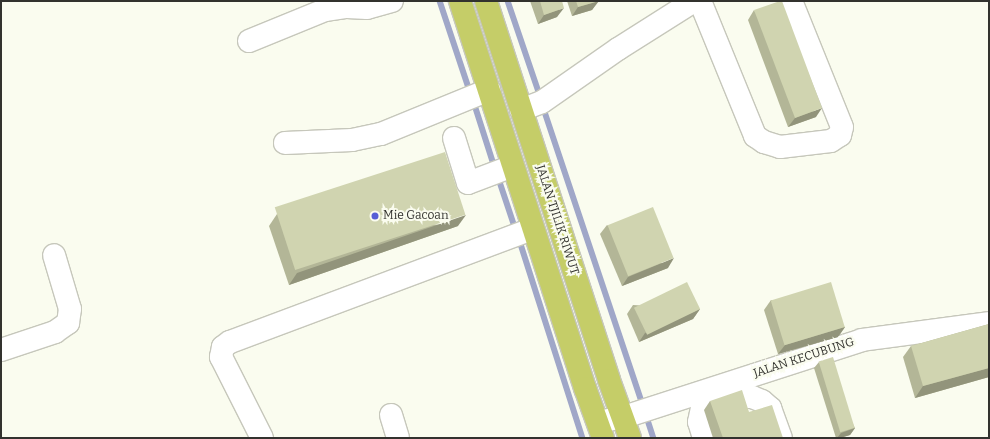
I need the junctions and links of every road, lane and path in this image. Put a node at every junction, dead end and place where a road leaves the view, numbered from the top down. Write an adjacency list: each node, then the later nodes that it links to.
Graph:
1 (392, 1): 7 (street)
2 (460, 1): 8 (highway, JALAN TJILIK RIWUT)
3 (486, 1): 9 (highway, JALAN TJILIK RIWUT)
4 (694, 1): 9 (street)
5 (700, 1): 6 (street)
6 (791, 1)
7 (249, 41)
8 (489, 90): 11 (street); 12 (highway, JALAN TJILIK RIWUT)
9 (521, 110): 18 (highway, JALAN TJILIK RIWUT)
10 (454, 138): 12 (street)
11 (285, 143)
12 (511, 160): 13 (highway, JALAN TJILIK RIWUT)
13 (533, 229): 19 (highway, JALAN TJILIK RIWUT); 20 (street)
14 (54, 256): 16 (street)
15 (989, 323): 18 (street, JALAN KECUBUNG)
16 (1, 350)
17 (391, 415): 21 (street)
18 (624, 417): 19 (street, JALAN KECUBUNG); 22 (highway, JALAN TJILIK RIWUT)
19 (600, 430)
20 (262, 438)
21 (398, 438)
22 (630, 438)
23 (704, 438): 24 (street)
24 (782, 438)

